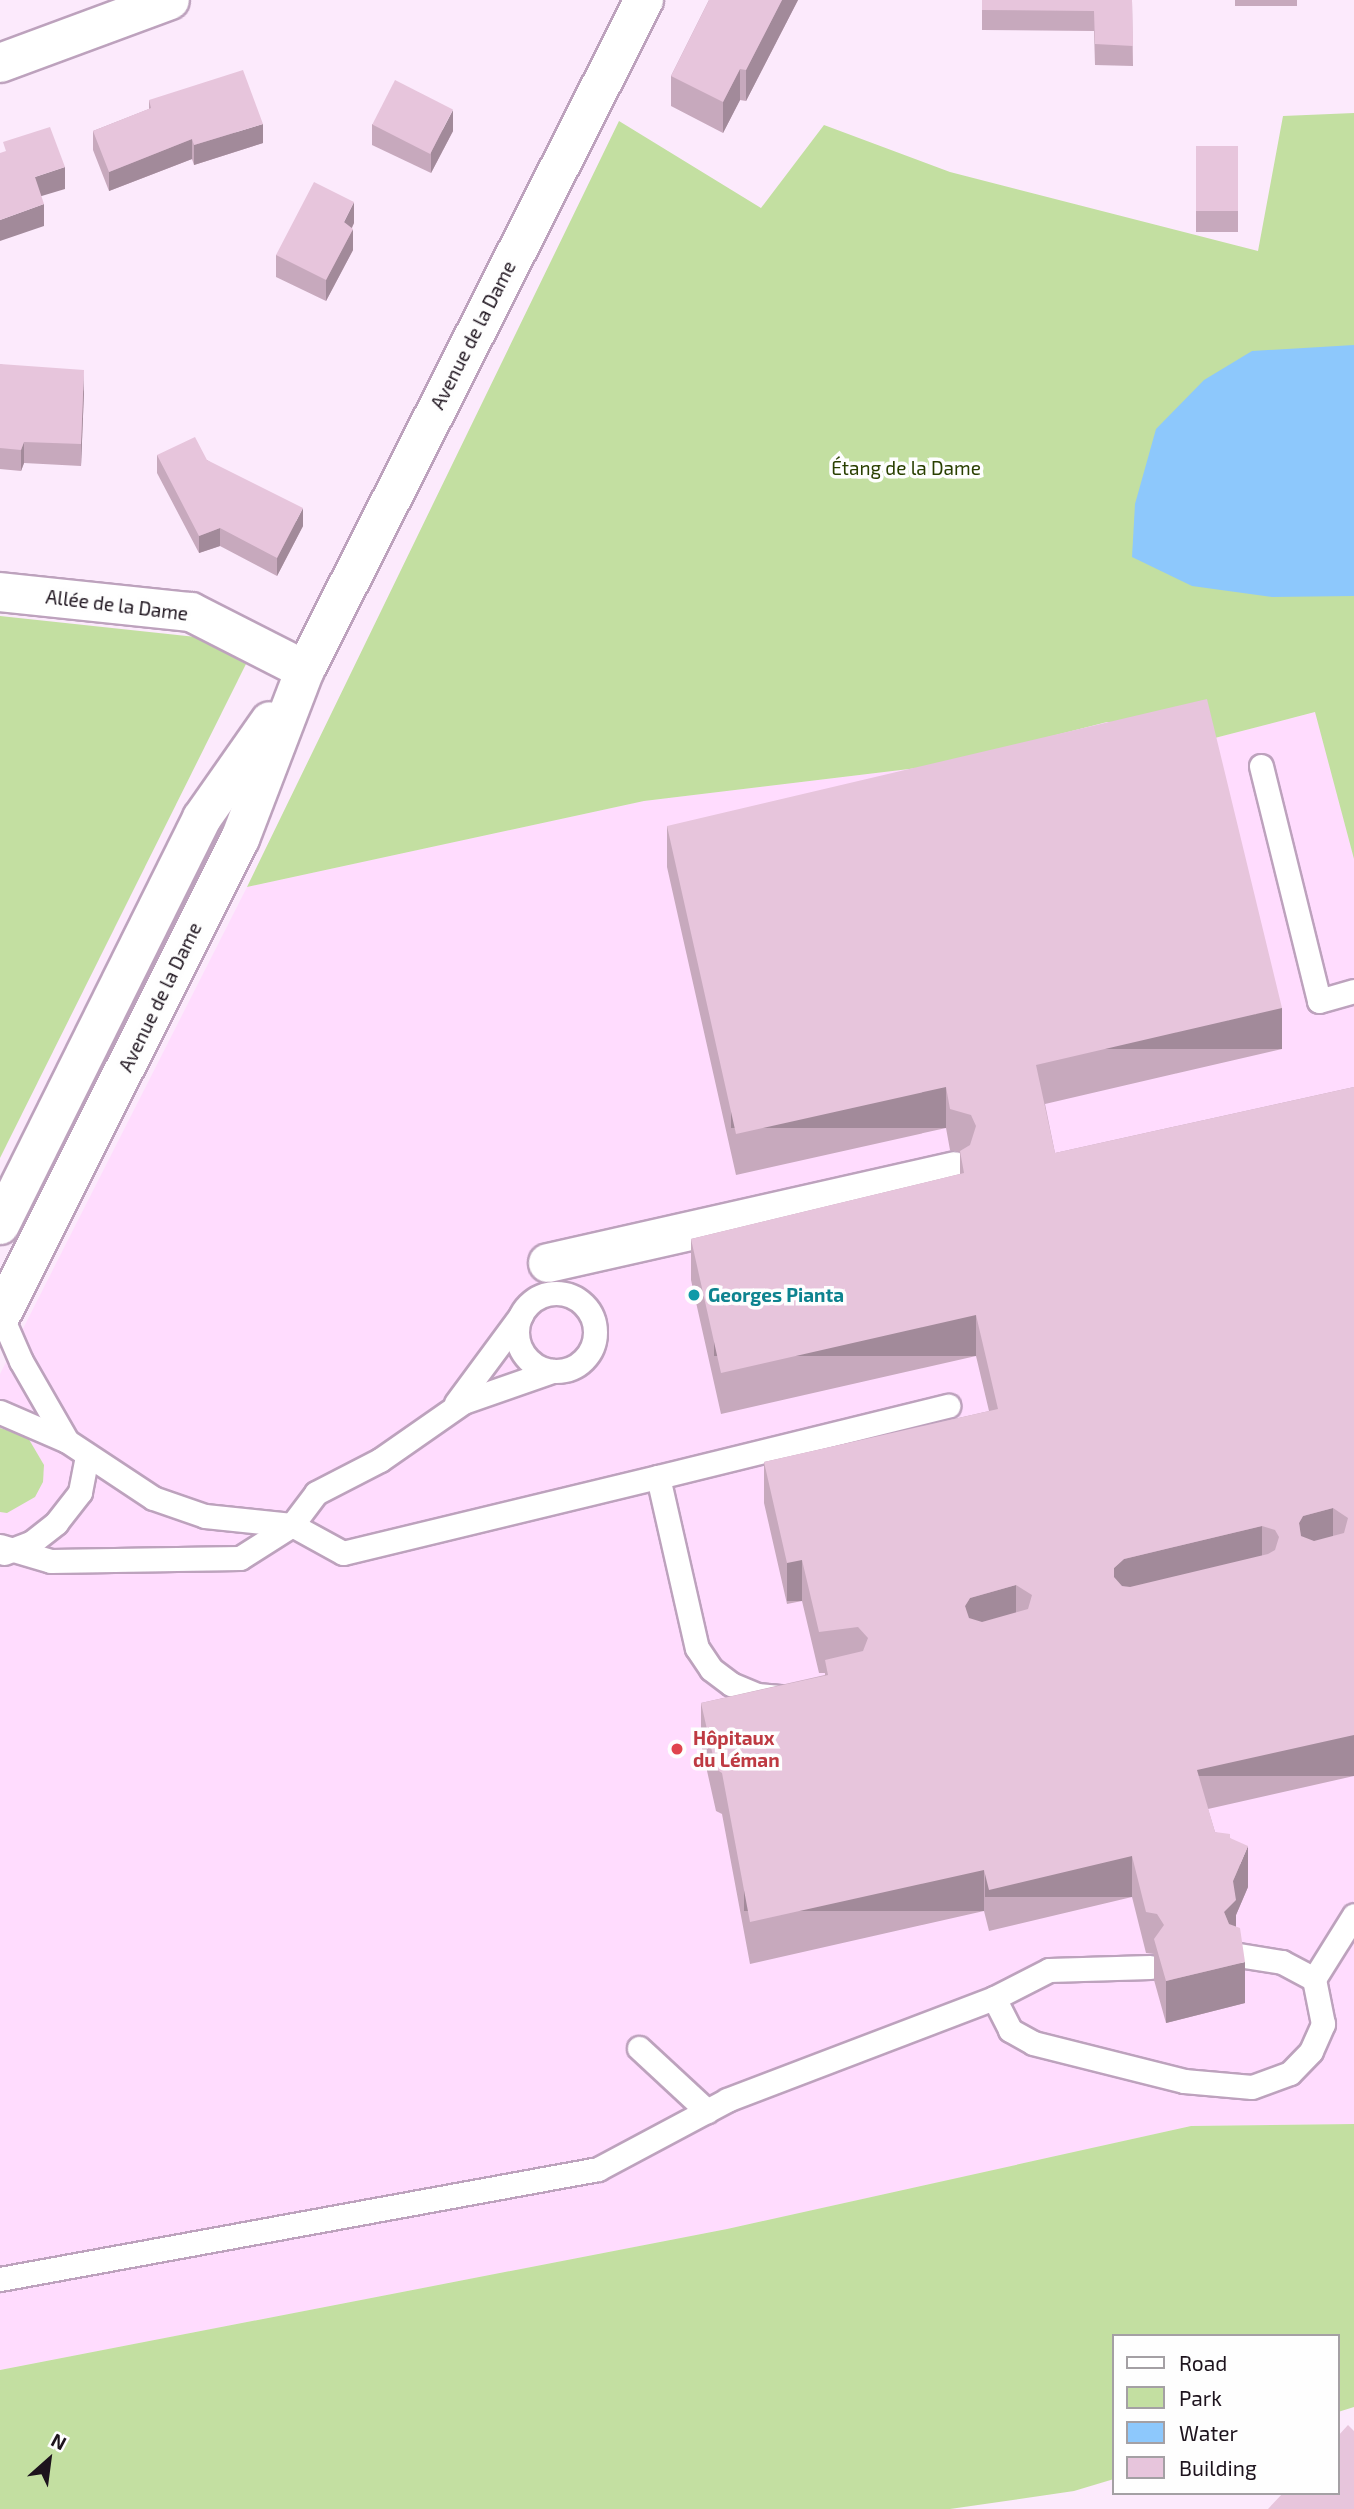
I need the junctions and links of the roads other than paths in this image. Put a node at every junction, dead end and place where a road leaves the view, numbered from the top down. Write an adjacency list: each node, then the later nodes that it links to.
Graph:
1 (170, 0): 3 (main road)
2 (644, 0): 5 (main road, Avenue de la Dame)
3 (0, 63)
4 (0, 592): 5 (main road, Allée de la Dame)
5 (305, 670): 9 (main road, Avenue de la Dame); 12 (main road, Avenue de la Dame)
6 (1261, 766): 7 (lane)
7 (1354, 991)
8 (955, 1171): 10 (main road)
9 (0, 1225)
10 (548, 1263)
11 (522, 1315): 13 (lane); 13 (lane); 15 (lane)
12 (1, 1316): 17 (lane)
13 (552, 1371): 15 (lane)
14 (948, 1406): 19 (lane)
15 (450, 1411): 20 (lane)
16 (0, 1412): 17 (lane)
17 (67, 1441): 18 (lane)
18 (87, 1457): 20 (lane); 21 (lane)
19 (657, 1477): 20 (lane); 22 (lane)
20 (292, 1525): 21 (lane)
21 (2, 1551)
22 (806, 1692)
23 (1354, 1915): 26 (lane)
24 (1238, 1955): 26 (lane)
25 (1150, 1967): 27 (lane)
26 (1314, 1979): 27 (lane)
27 (994, 1998): 29 (lane)
28 (639, 2048): 29 (lane)
29 (706, 2111): 30 (lane)
30 (0, 2280)

